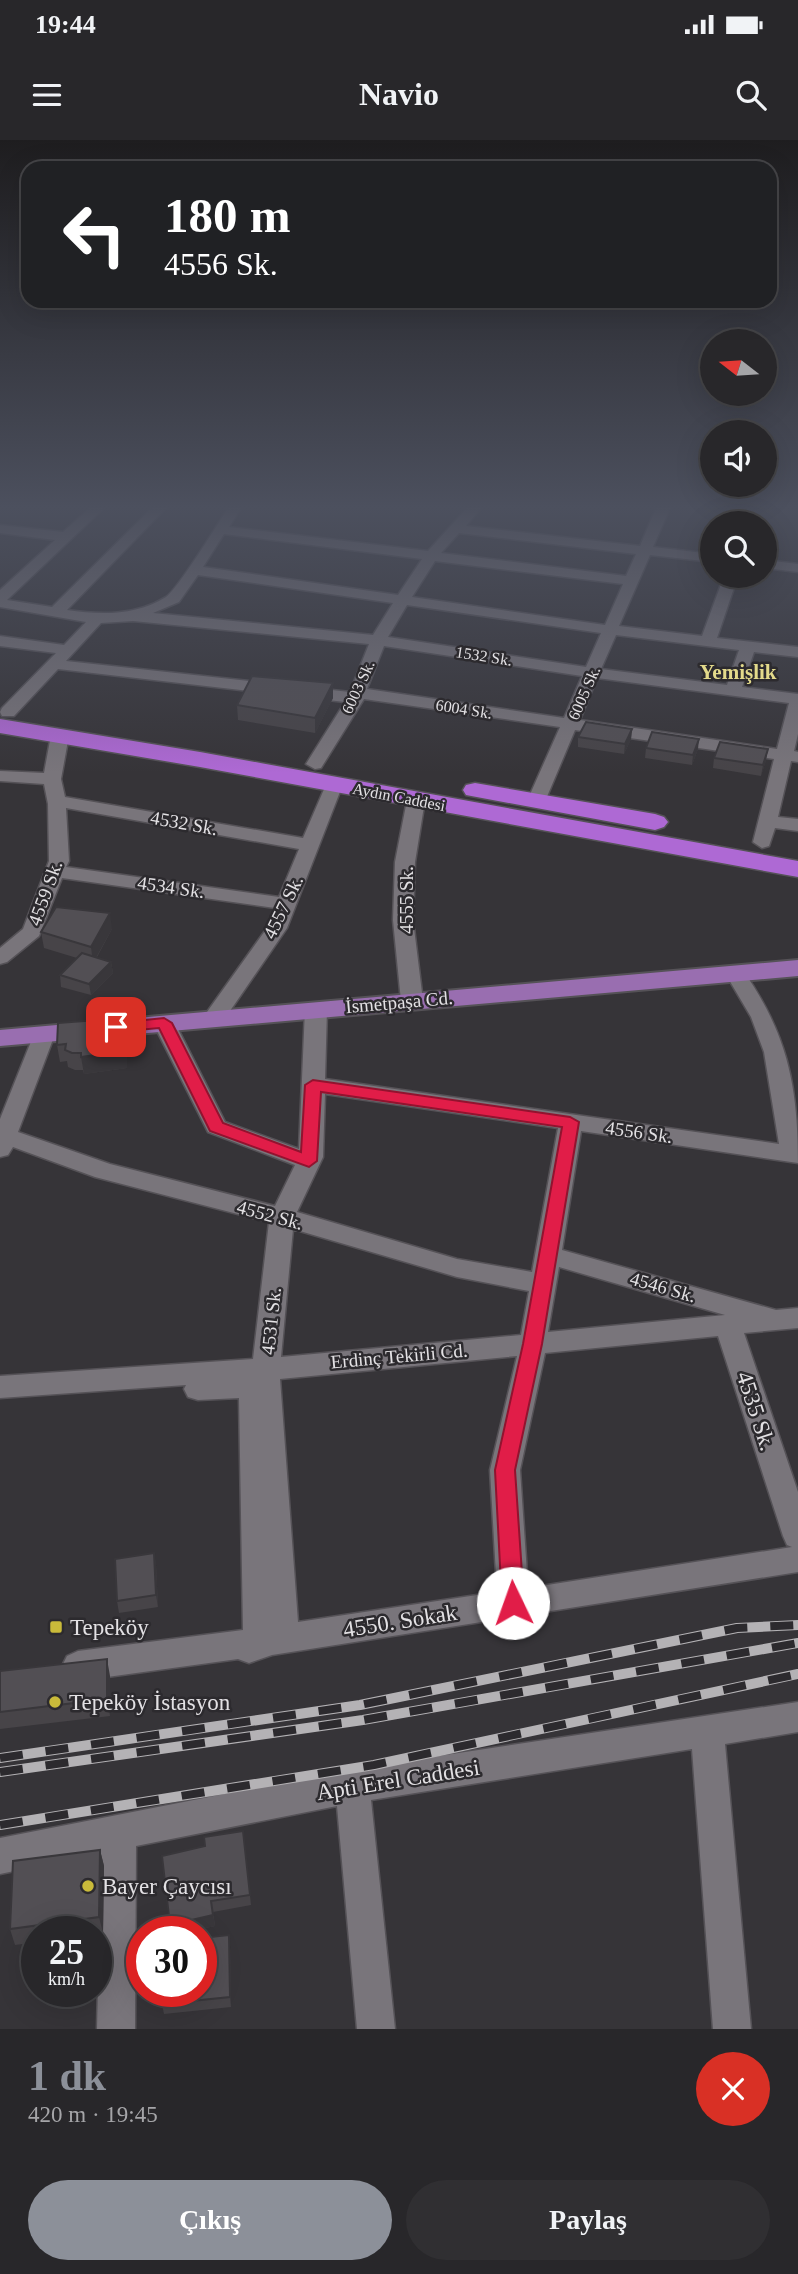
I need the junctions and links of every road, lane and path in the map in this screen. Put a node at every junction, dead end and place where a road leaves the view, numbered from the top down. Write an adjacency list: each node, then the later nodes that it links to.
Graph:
1 (72, 596): 9 (street)
2 (176, 596): 10 (street)
3 (383, 596): 7 (street)
4 (405, 596): 7 (street, 6003 Sk.)
5 (626, 596): 12 (street, 6005 Sk.)
6 (725, 596): 15 (street)
7 (403, 599): 12 (street); 13 (street, 6003 Sk.)
8 (0, 603): 9 (street, 1532 Sk.)
9 (56, 612): 11 (street, 1532 Sk.)
10 (133, 616): 11 (street, 1532 Sk.); 13 (street, 1532 Sk.)
11 (97, 619): 17 (street)
12 (611, 631): 15 (street); 20 (street, 6005 Sk.)
13 (378, 640): 20 (street, 1532 Sk.); 22 (street, 6003 Sk.)
14 (0, 641): 17 (street)
15 (708, 642): 16 (street)
16 (748, 646): 18 (street); 21 (street)
17 (67, 650): 19 (street)
18 (798, 652)
19 (54, 664): 22 (street, 6004 Sk.); 24 (street)
20 (593, 673): 21 (street, 1532 Sk.); 25 (street, 6005 Sk.)
21 (733, 691): 23 (street, 1532 Sk.)
22 (357, 695): 25 (street, 6004 Sk.); 28 (street, 6003 Sk.)
23 (798, 699): 27 (street)
24 (3, 716): 26 (highway, Aydın Caddesi); 28 (highway, Aydın Caddesi)
25 (570, 725): 27 (street, 6004 Sk.); 32 (street, 6005 Sk.)
26 (70, 737): 30 (street); 31 (highway, Aydın Caddesi)
27 (791, 756): 36 (street)
28 (315, 764): 32 (highway, Aydın Caddesi)
29 (0, 776): 30 (street)
30 (52, 779): 34 (street, 4559 Sk.)
31 (334, 784): 33 (highway, Aydın Caddesi); 37 (street, 4557 Sk.)
32 (537, 799): 36 (highway, Aydın Caddesi)
33 (416, 800): 39 (highway, Aydın Caddesi); 45 (street, 4555 Sk.)
34 (56, 801): 37 (street, 4532 Sk.); 40 (street, 4559 Sk.)
35 (798, 825): 36 (street)
36 (764, 831): 38 (highway, Aydın Caddesi)
37 (311, 845): 41 (street, 4557 Sk.)
38 (798, 846)
39 (798, 869)
40 (56, 871): 41 (street, 4534 Sk.); 42 (street, 4559 Sk.)
41 (287, 904): 47 (street, 4557 Sk.)
42 (2, 955)
43 (798, 968): 44 (main road, İsmetpaşa Cd.)
44 (735, 973): 45 (main road, İsmetpaşa Cd.); 54 (street)
45 (412, 1001): 46 (main road, İsmetpaşa Cd.)
46 (316, 1009): 47 (main road, İsmetpaşa Cd.); 51 (street, 4531 Sk.)
47 (213, 1019): 48 (main road, İsmetpaşa Cd.)
48 (164, 1023): 49 (main road, İsmetpaşa Cd.); 55 (street)
49 (44, 1034): 50 (main road, İsmetpaşa Cd.); 53 (street)
50 (0, 1038)
51 (313, 1085): 52 (street, 4556 Sk.); 55 (street, 4531 Sk.)
52 (570, 1122): 54 (street, 4556 Sk.); 57 (street)
53 (2, 1140): 56 (street, 4552 Sk.)
54 (796, 1155)
55 (309, 1161): 56 (street, 4531 Sk.)
56 (282, 1217): 58 (street, 4552 Sk.); 62 (street, 4531 Sk.)
57 (548, 1255): 58 (street); 59 (street, 4546 Sk.)
58 (543, 1284): 61 (street)
59 (788, 1319): 60 (street, Erdinç Tekirli Cd.)
60 (728, 1325): 61 (street, Erdinç Tekirli Cd.); 65 (street, 4535 Sk.)
61 (533, 1344): 62 (street, Erdinç Tekirli Cd.); 67 (street)
62 (266, 1369): 63 (street, Erdinç Tekirli Cd.); 68 (street, 4531 Sk.)
63 (0, 1387)
64 (0, 1401): 68 (street)
65 (798, 1536)
66 (798, 1559): 67 (street, 4550. Sokak)
67 (513, 1603): 68 (street, 4550. Sokak)
68 (271, 1640): 69 (street, 4550. Sokak)
69 (54, 1673)
70 (798, 1717): 71 (street, Apti Erel Caddesi)
71 (707, 1732): 72 (street, Apti Erel Caddesi); 77 (street)
72 (352, 1786): 73 (street, Apti Erel Caddesi); 76 (street)
73 (119, 1834): 74 (street, Apti Erel Caddesi); 75 (street)
74 (0, 1856)
75 (116, 2029)
76 (376, 2029)
77 (732, 2029)

